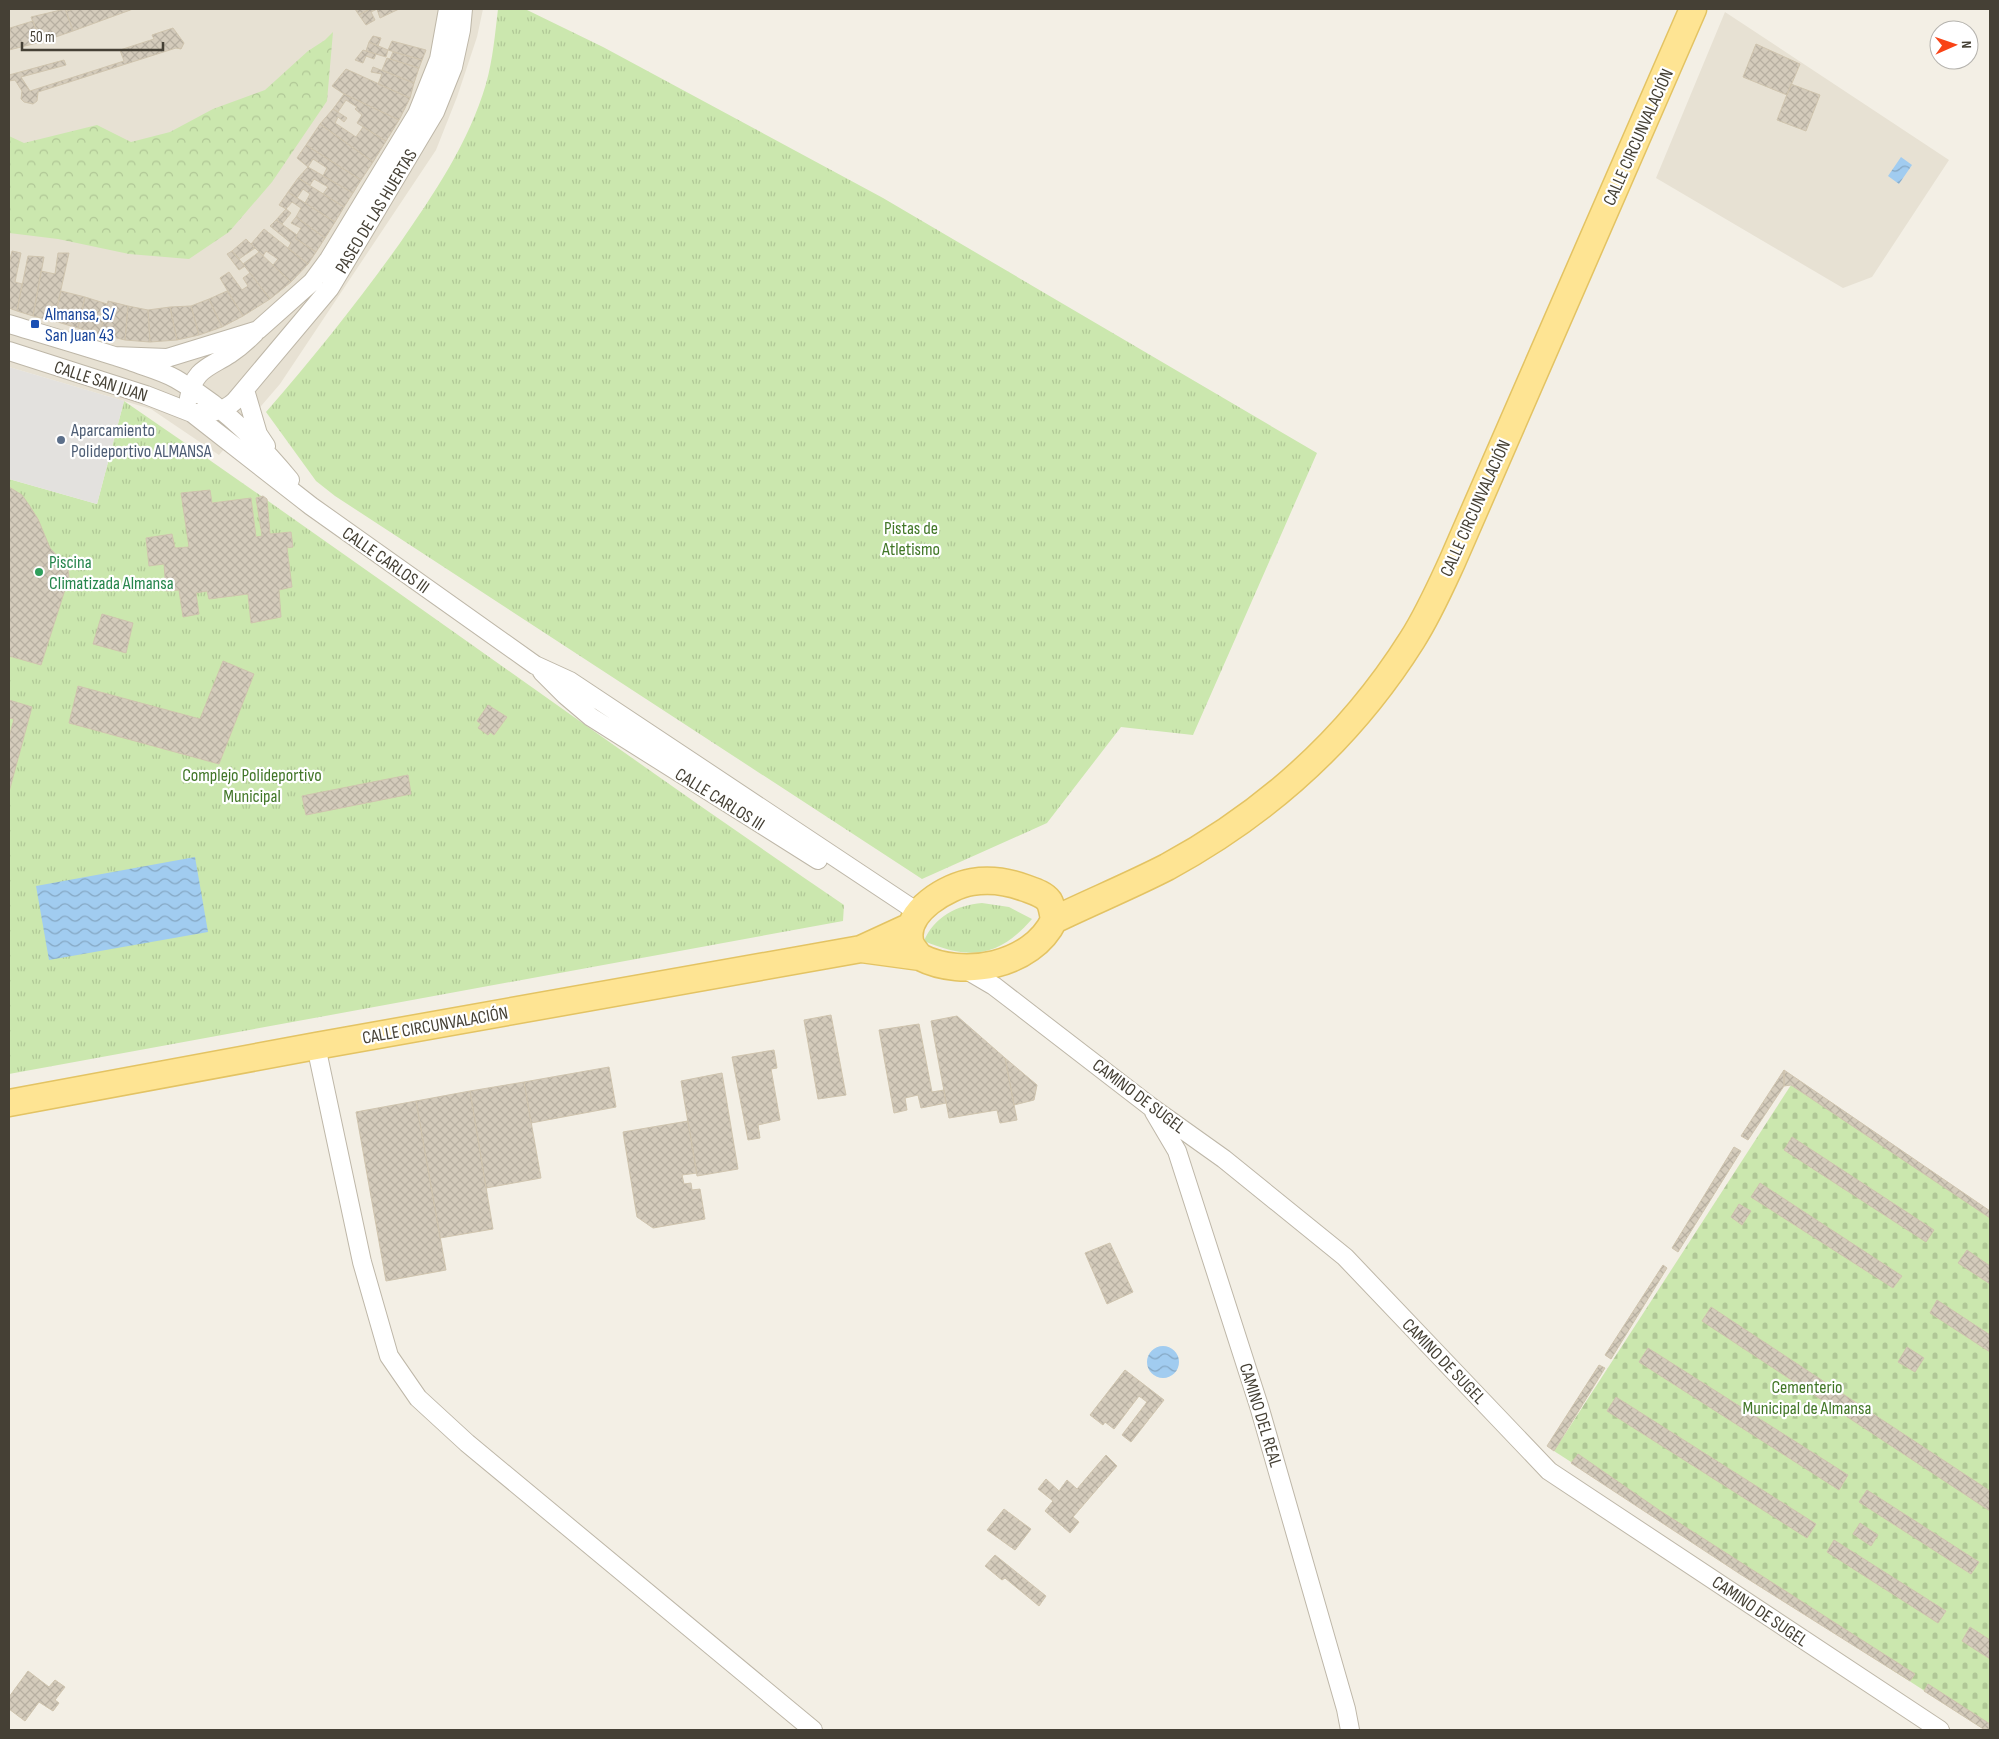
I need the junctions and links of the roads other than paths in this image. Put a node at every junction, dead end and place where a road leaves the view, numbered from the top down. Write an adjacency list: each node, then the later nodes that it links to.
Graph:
1 (448, 9): 5 (street, PASEO DE LAS HUERTAS)
2 (463, 9): 8 (street, PASEO DE LAS HUERTAS)
3 (1693, 9): 14 (main road, CALLE CIRCUNVALACIÓN)
4 (9, 324): 7 (street, CALLE SAN JUAN)
5 (258, 330): 7 (street, PASEO DE LAS HUERTAS); 9 (street, PASEO DE LAS HUERTAS)
6 (9, 352): 11 (street, CALLE SAN JUAN)
7 (114, 356): 9 (street, CALLE SAN JUAN)
8 (245, 390): 10 (street, PASEO DE LAS HUERTAS); 12 (street)
9 (199, 393): 10 (street, CALLE CARLOS III); 11 (street)
10 (222, 410): 11 (street); 12 (street, CALLE CARLOS III)
11 (192, 413): 13 (street, CALLE CARLOS III)
12 (280, 467): 13 (street, CALLE CARLOS III)
13 (311, 506): 15 (street, CALLE CARLOS III)
14 (1051, 910): 15 (main road); 18 (main road)
15 (915, 920): 16 (main road); 17 (main road)
16 (861, 949): 17 (main road); 19 (main road, CALLE CIRCUNVALACIÓN)
17 (920, 957): 18 (main road)
18 (965, 969): 21 (street, CAMINO DE SUGEL)
19 (316, 1046): 20 (main road, CALLE CIRCUNVALACIÓN); 22 (street)
20 (9, 1103)
21 (1151, 1107): 23 (street, CAMINO DEL REAL); 24 (street, CAMINO DE SUGEL)
22 (813, 1730)
23 (1350, 1730)
24 (1940, 1730)

